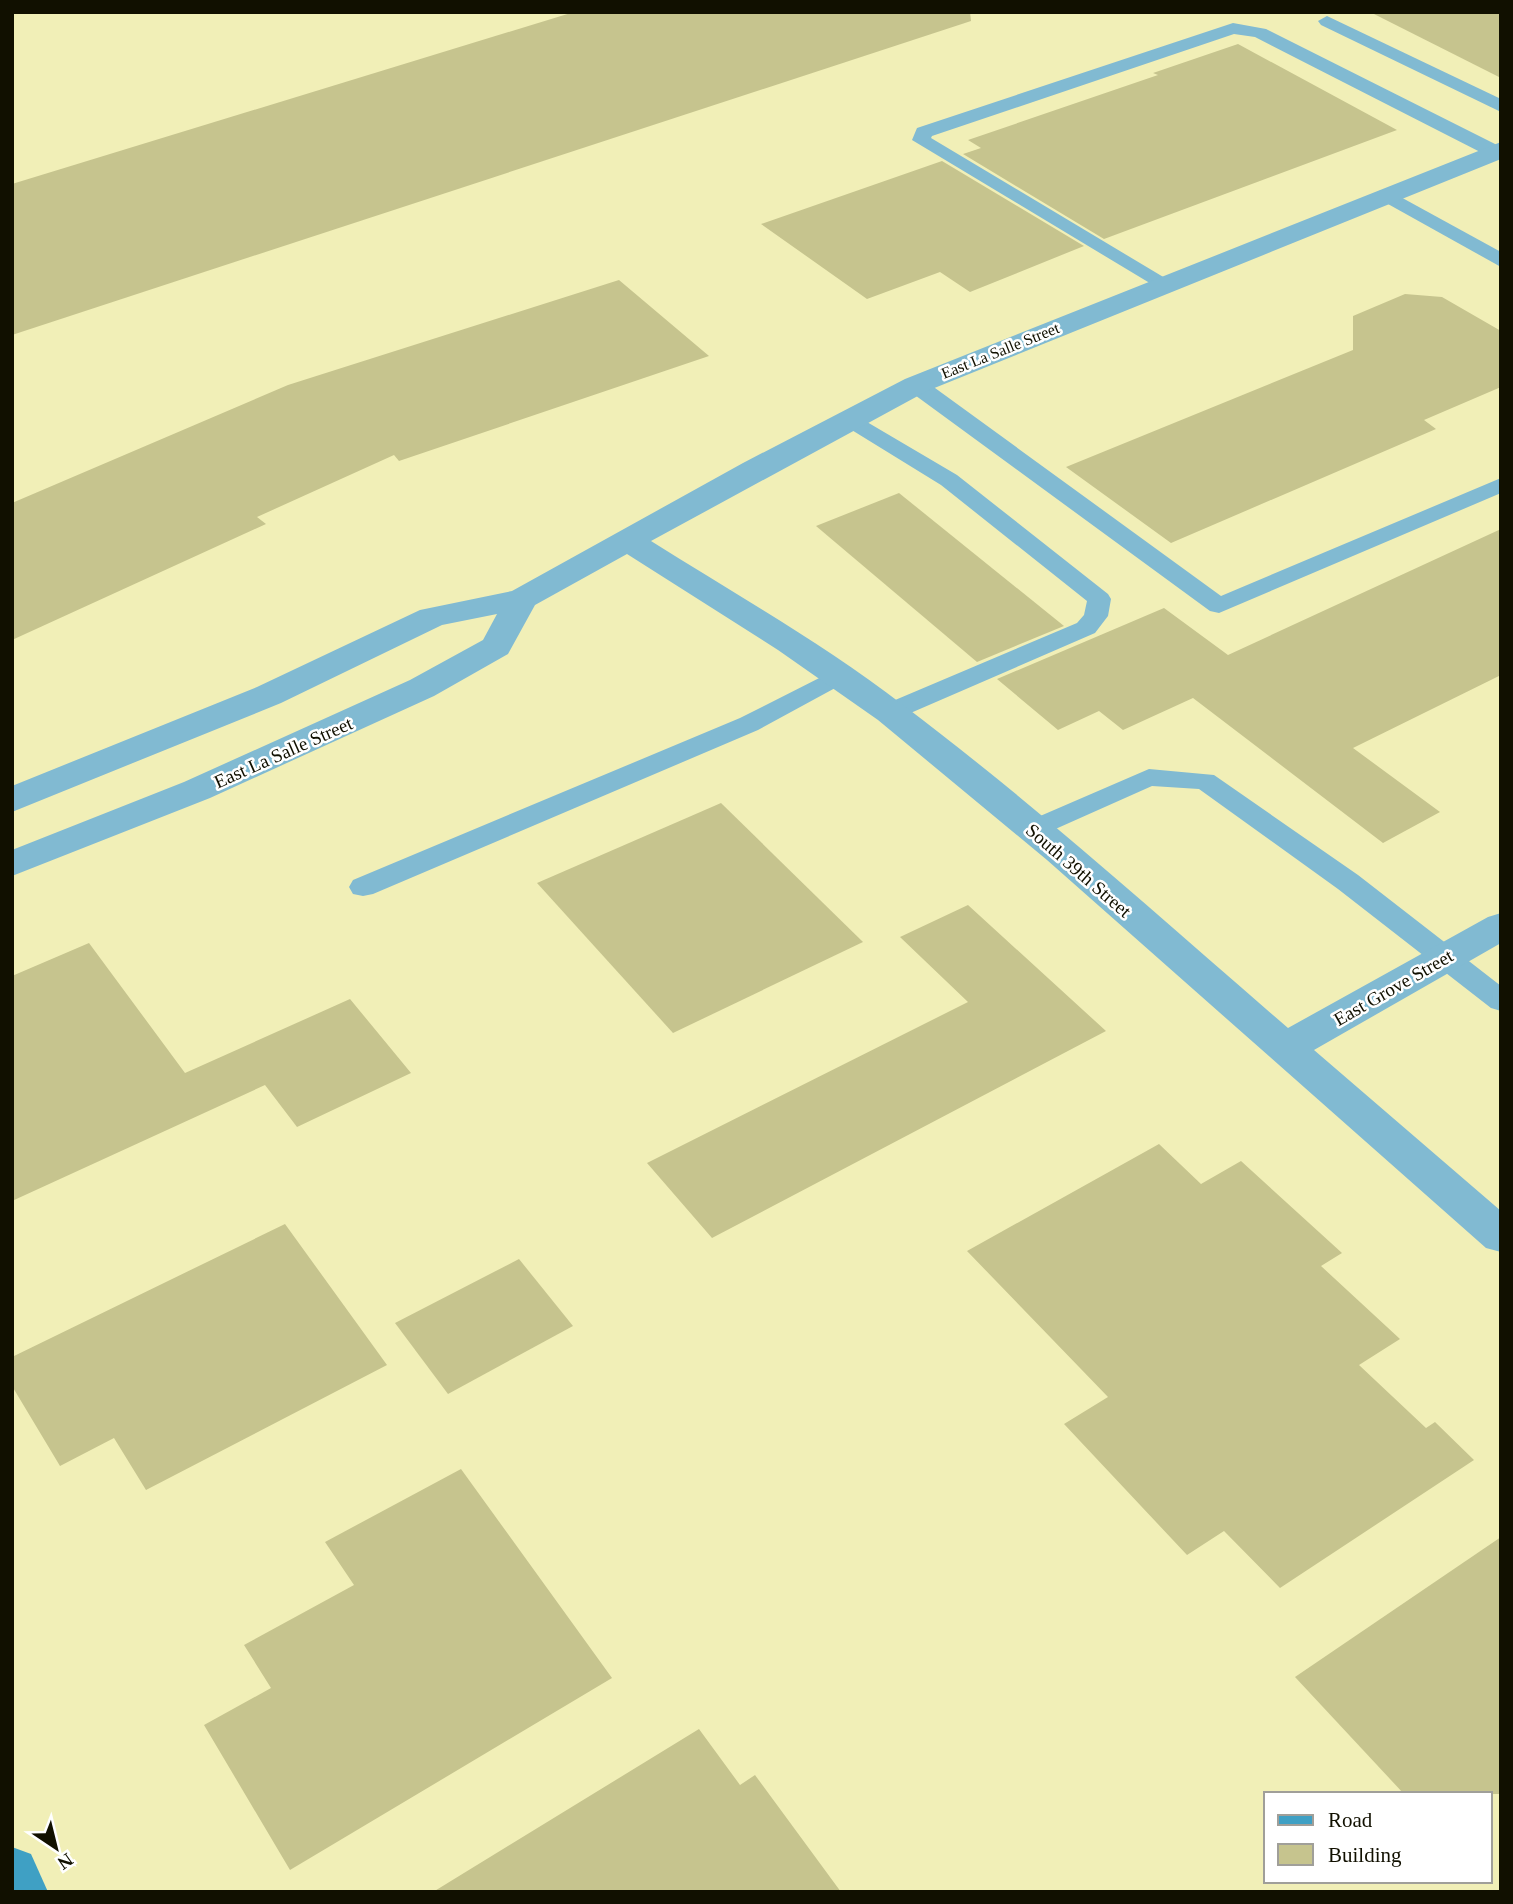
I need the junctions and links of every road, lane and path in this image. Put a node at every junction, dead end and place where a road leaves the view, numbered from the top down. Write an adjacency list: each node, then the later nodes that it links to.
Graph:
1 (1327, 21): 3 (lane)
2 (1501, 91): 3 (lane)
3 (1480, 96): 4 (lane)
4 (1501, 106)
5 (1498, 151): 6 (street, East La Salle Street); 8 (lane)
6 (1386, 195): 7 (lane); 8 (street, East La Salle Street)
7 (1501, 261)
8 (1163, 285): 9 (street, East La Salle Street)
9 (916, 384): 10 (street, East La Salle Street); 11 (lane)
10 (850, 419): 12 (street, East La Salle Street); 15 (lane)
11 (1501, 485)
12 (629, 541): 13 (street, East La Salle Street); 14 (street, South 39th Street)
13 (523, 599): 16 (street, East La Salle Street); 18 (street, East La Salle Street)
14 (839, 676): 15 (street, South 39th Street); 19 (lane)
15 (890, 712): 17 (street, South 39th Street)
16 (12, 800)
17 (1033, 829): 21 (lane); 23 (street, South 39th Street)
18 (12, 864)
19 (363, 887)
20 (1501, 926): 21 (street, East Grove Street)
21 (1445, 957): 22 (lane); 23 (street, East Grove Street)
22 (1501, 1001)
23 (1285, 1048): 24 (street, South 39th Street)
24 (1501, 1236)
25 (12, 1872): 26 (main road)
26 (22, 1892)

